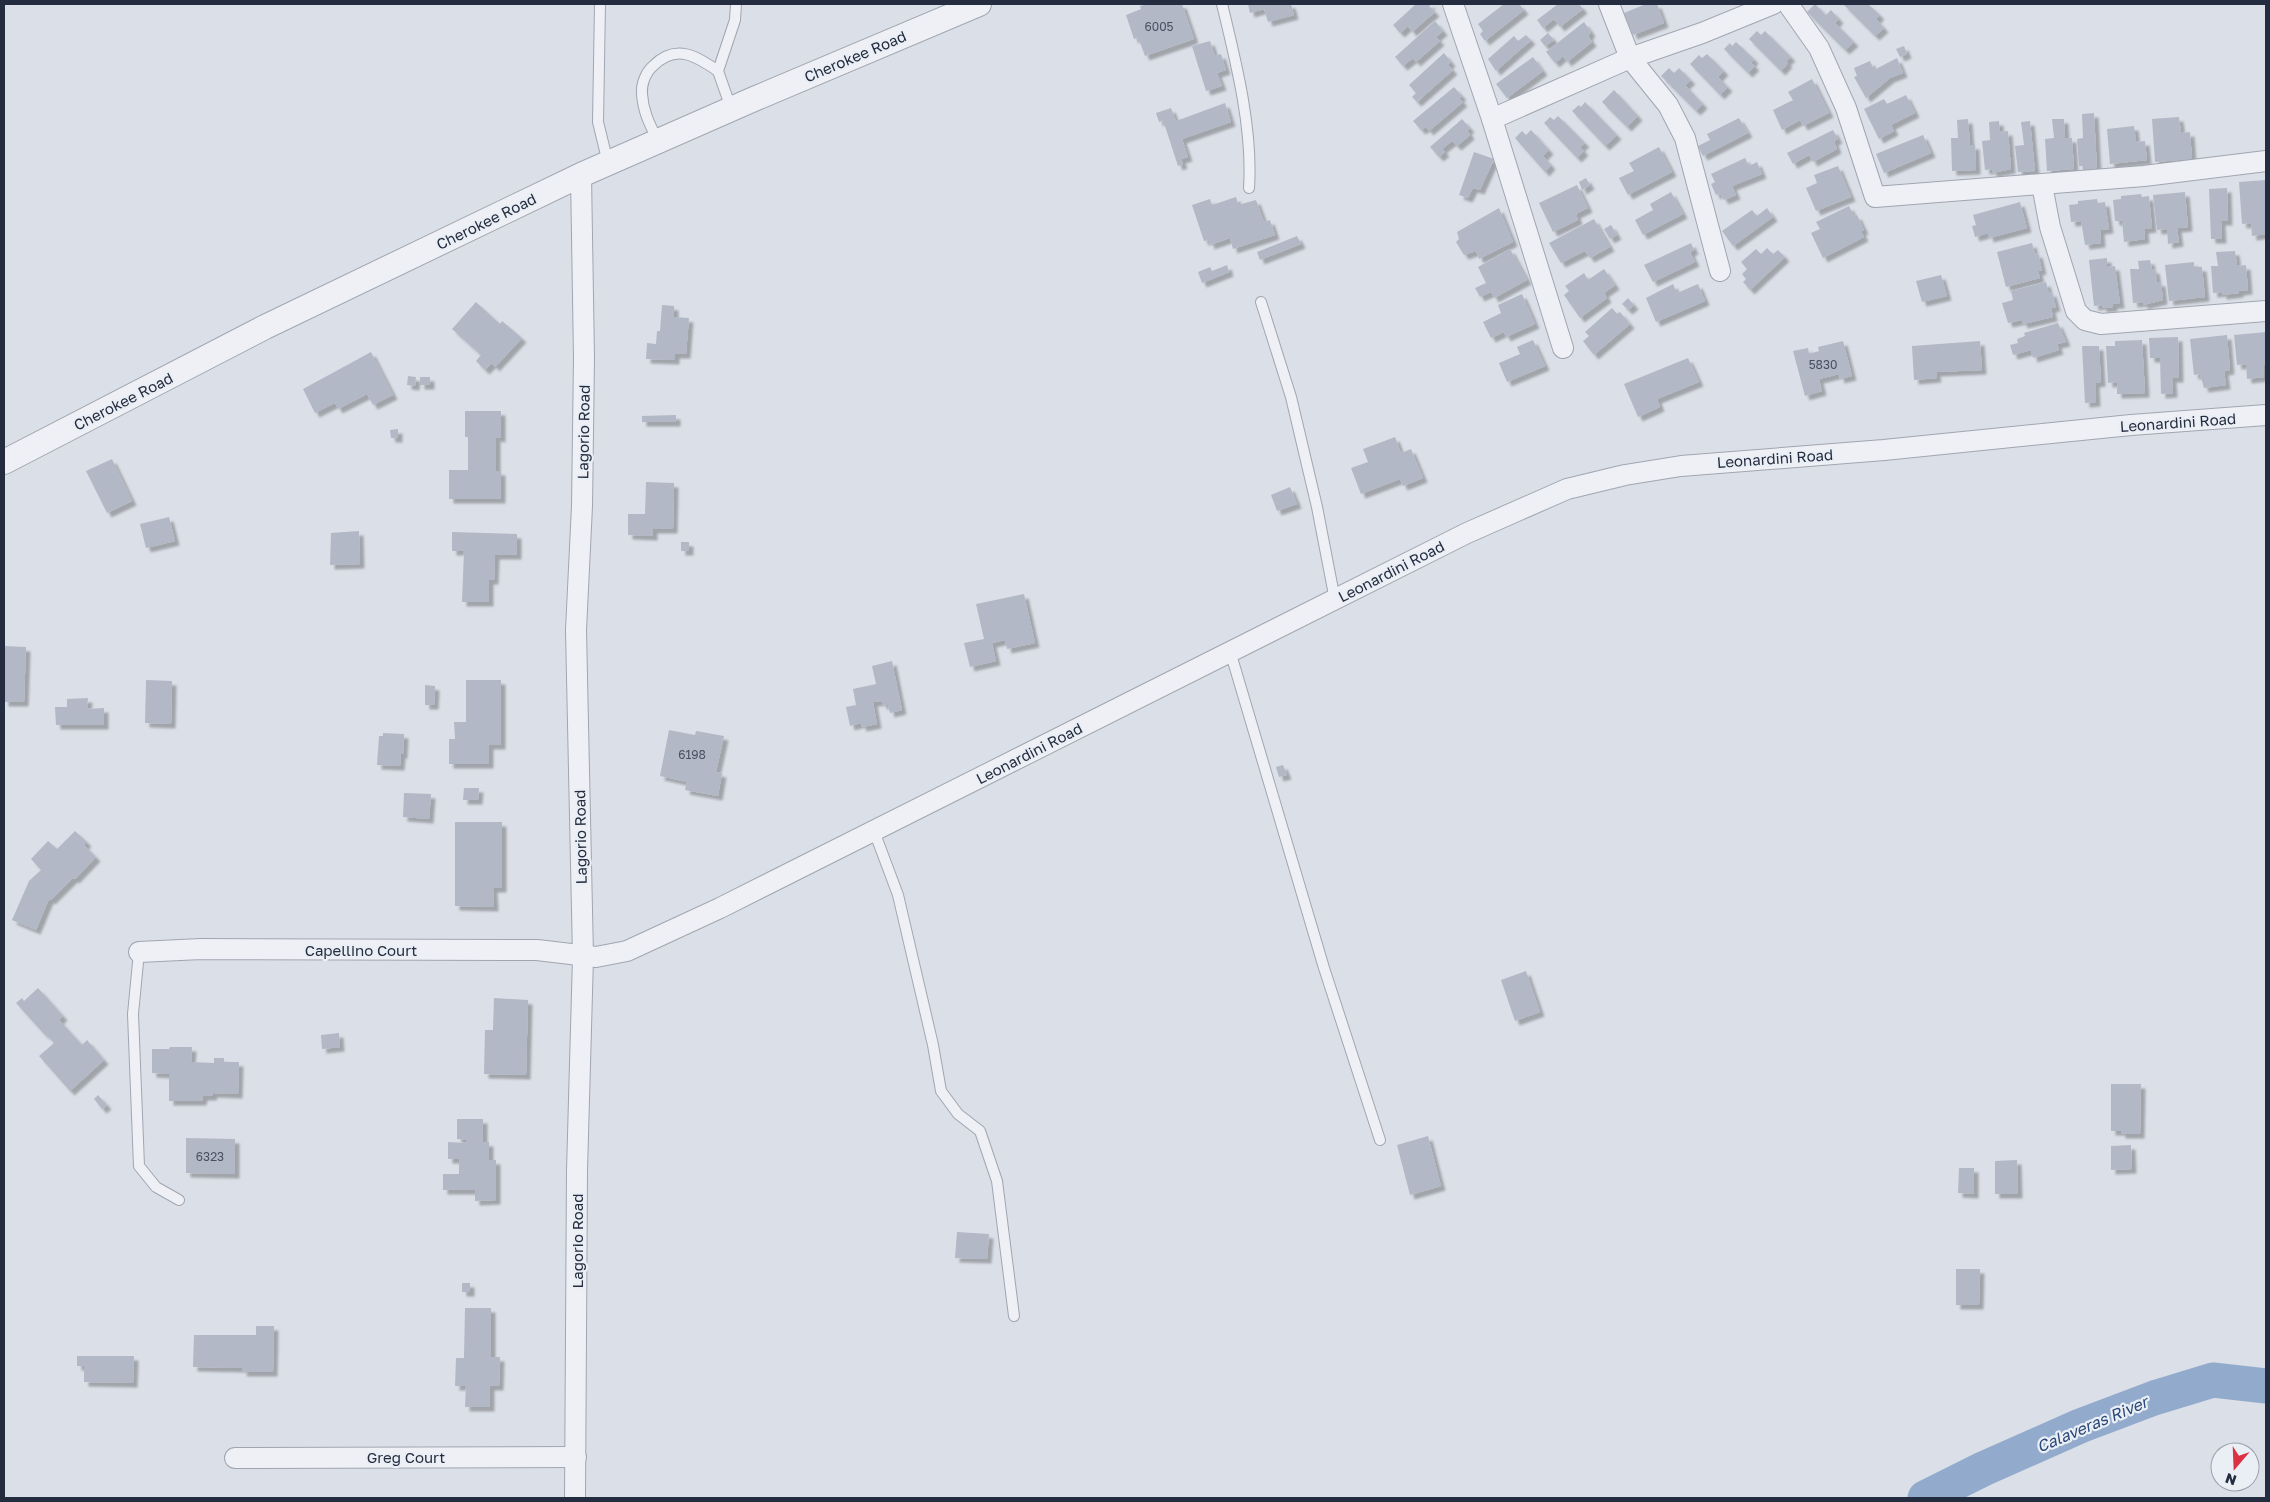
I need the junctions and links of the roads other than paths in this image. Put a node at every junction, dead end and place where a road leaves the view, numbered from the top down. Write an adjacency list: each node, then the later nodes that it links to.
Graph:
1 (600, 4): 15 (lane)
2 (736, 4): 10 (lane)
3 (979, 4): 11 (street, Cherokee Road)
4 (1222, 4): 18 (lane)
5 (1453, 4): 12 (street)
6 (1609, 4): 9 (street)
7 (1773, 4): 9 (street)
8 (1788, 4): 17 (street)
9 (1630, 58): 12 (street); 19 (street)
10 (718, 71): 11 (lane); 13 (lane)
11 (731, 108): 13 (street, Cherokee Road)
12 (1492, 119): 22 (street)
13 (658, 141): 15 (street, Cherokee Road)
14 (2266, 161): 17 (street)
15 (608, 163): 16 (street, Cherokee Road)
16 (581, 175): 24 (street, Cherokee Road); 29 (street, Lagorio Road)
17 (2042, 185): 21 (street)
18 (1249, 188)
19 (1720, 272)
20 (1261, 302): 25 (lane)
21 (2266, 311)
22 (1563, 348)
23 (2266, 415): 25 (street, Leonardini Road)
24 (4, 462)
25 (1335, 600): 26 (street, Leonardini Road)
26 (1230, 652): 27 (street, Leonardini Road); 30 (lane)
27 (874, 831): 29 (street, Leonardini Road); 32 (lane)
28 (139, 952): 29 (street, Capellino Court); 31 (lane)
29 (583, 957): 33 (street, Lagorio Road)
30 (1380, 1140)
31 (179, 1200)
32 (1014, 1316)
33 (576, 1457): 34 (street, Greg Court); 35 (street, Lagorio Road)
34 (235, 1458)
35 (575, 1498)

